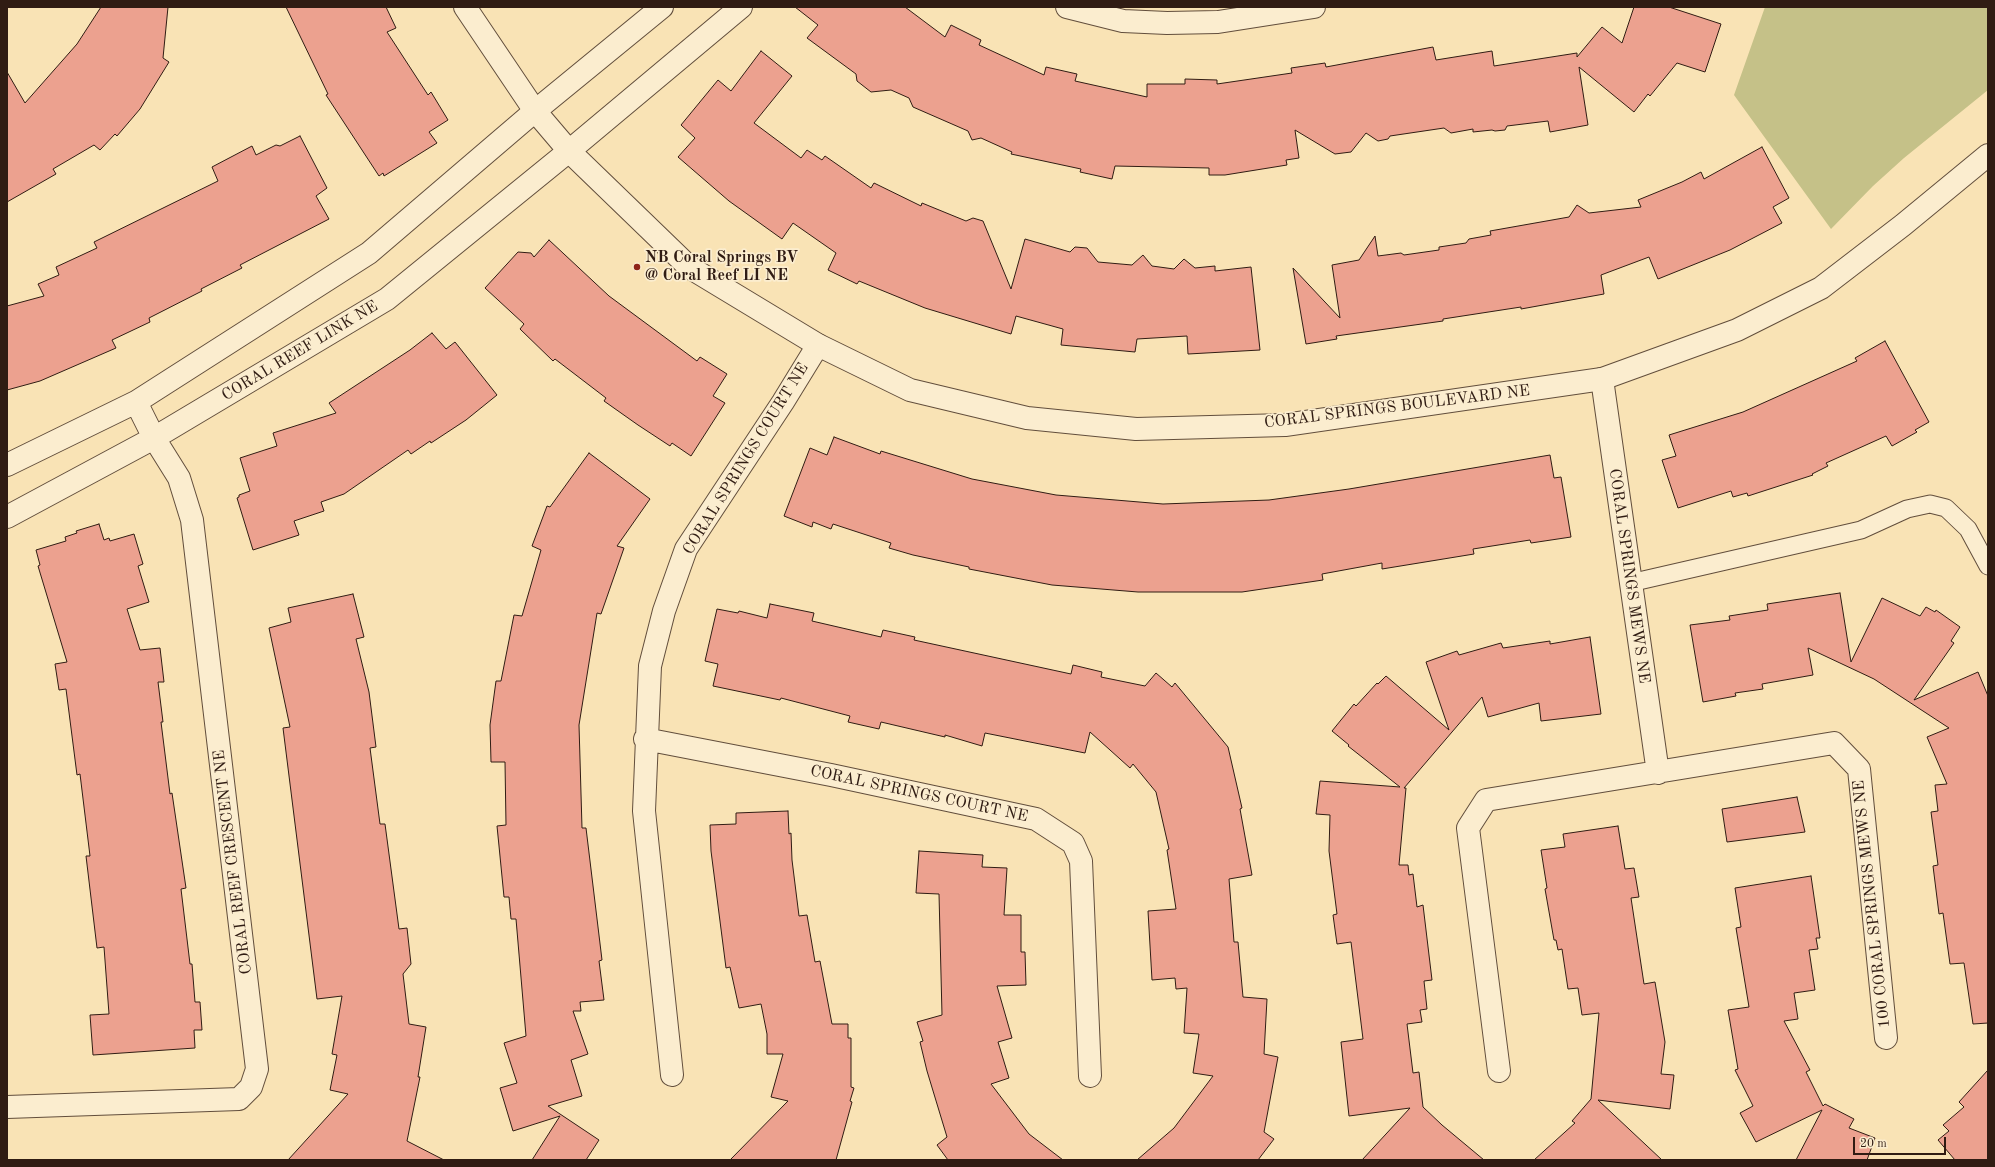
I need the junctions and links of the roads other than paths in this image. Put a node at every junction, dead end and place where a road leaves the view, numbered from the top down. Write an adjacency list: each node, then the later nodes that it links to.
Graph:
1 (465, 7): 6 (street, CORAL SPRINGS BOULEVARD NE)
2 (662, 7): 6 (street)
3 (741, 7): 7 (street, CORAL REEF LINK NE)
4 (1067, 7): 5 (street)
5 (1314, 7)
6 (535, 110): 7 (street, CORAL SPRINGS BOULEVARD NE); 11 (street)
7 (569, 151): 9 (street, CORAL SPRINGS BOULEVARD NE); 12 (street, CORAL REEF LINK NE)
8 (1988, 155): 10 (street, CORAL SPRINGS BOULEVARD NE)
9 (818, 345): 10 (street, CORAL SPRINGS BOULEVARD NE); 17 (street, CORAL SPRINGS COURT NE)
10 (1602, 379): 16 (street, CORAL SPRINGS MEWS NE)
11 (136, 402): 12 (street, CORAL REEF CRESCENT NE); 13 (street)
12 (154, 438): 14 (street, CORAL REEF LINK NE); 23 (street, CORAL REEF CRESCENT NE)
13 (7, 465)
14 (7, 517)
15 (1988, 566): 16 (lane)
16 (1630, 583): 18 (street, CORAL SPRINGS MEWS NE)
17 (645, 739): 21 (street, CORAL SPRINGS COURT NE); 22 (street, CORAL SPRINGS COURT NE)
18 (1658, 773): 19 (street, 100 CORAL SPRINGS MEWS NE); 20 (street)
19 (1886, 1038)
20 (1499, 1071)
21 (672, 1075)
22 (1090, 1076)
23 (7, 1107)

